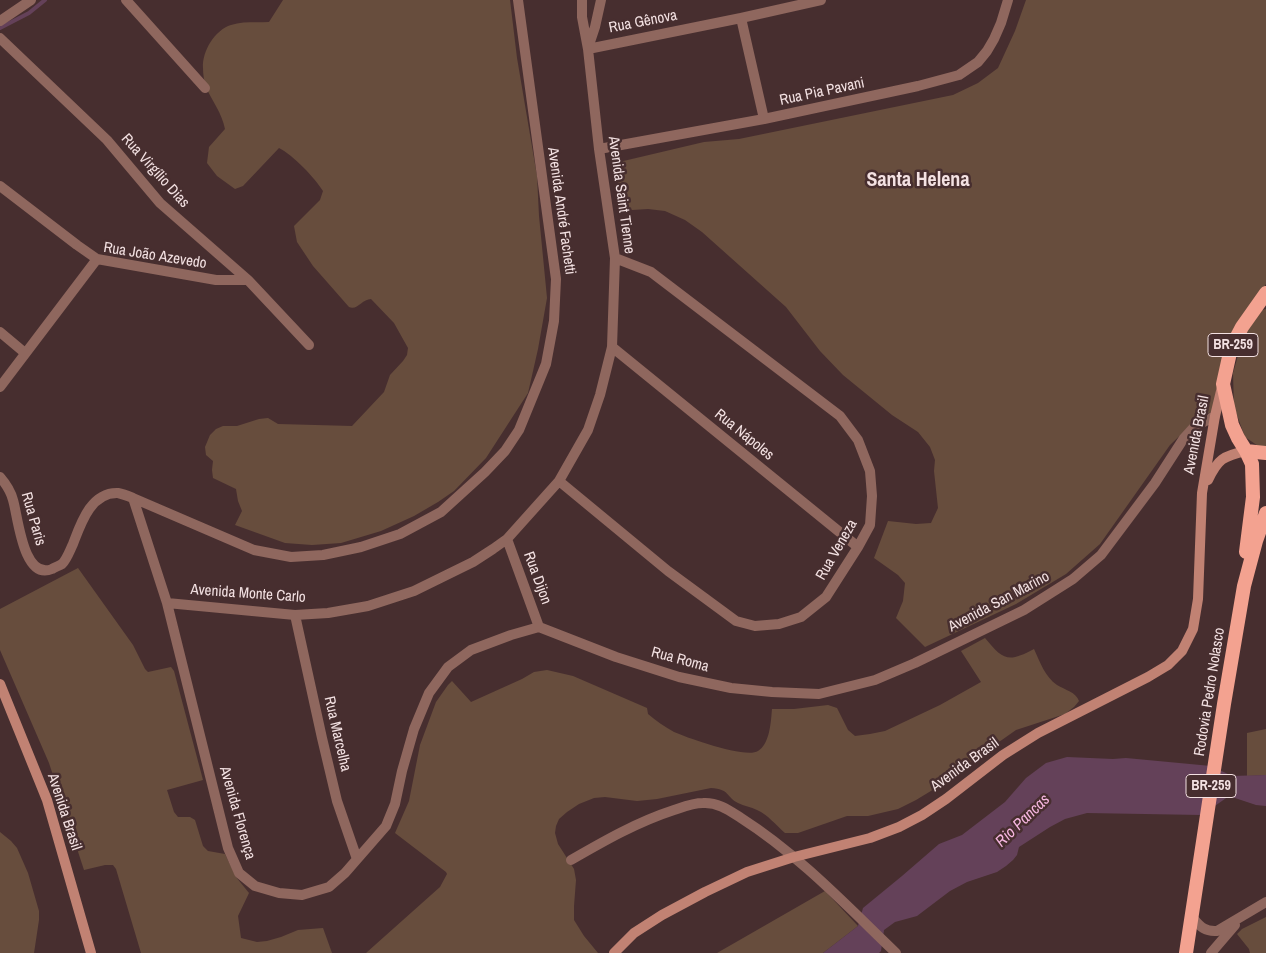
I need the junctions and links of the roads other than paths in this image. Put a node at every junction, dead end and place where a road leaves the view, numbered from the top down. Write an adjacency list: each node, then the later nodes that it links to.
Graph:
1 (31, 0): 9 (street)
2 (126, 0): 12 (street)
3 (518, 0): 33 (street, Avenida André Fachetti)
4 (582, 0): 11 (street, Avenida Saint Tienne)
5 (601, 0): 11 (street, Avenida Saint Tienne)
6 (821, 0): 8 (street, Rua Gênova)
7 (1008, 0): 13 (street, Rua Pia Pavani)
8 (741, 18): 11 (street, Rua Gênova); 13 (street)
9 (0, 21)
10 (0, 38): 18 (street, Rua Virgílio Dias)
11 (588, 49): 14 (street, Avenida Saint Tienne)
12 (205, 88)
13 (764, 119): 14 (street, Rua Pia Pavani)
14 (599, 149): 16 (street, Avenida Saint Tienne)
15 (0, 186): 17 (street)
16 (615, 258): 23 (street, Avenida Saint Tienne); 36 (street, Rua Veneza)
17 (98, 259): 18 (street, Rua João Azevedo); 24 (street, Rua João Azevedo)
18 (248, 280): 22 (street, Rua Virgílio Dias)
19 (1266, 293): 20 (highway, BR-259)
20 (1260, 308): 25 (highway, Rodovia Pedro Nolasco / BR-259)
21 (0, 332): 24 (street)
22 (309, 345)
23 (612, 347): 31 (street, Avenida Monte Carlo); 36 (street, Rua Nápoles)
24 (26, 353): 26 (street, Rua João Azevedo)
25 (1223, 384): 27 (main road, Avenida Brasil); 28 (highway, Rodovia Pedro Nolasco / BR-259)
26 (0, 387)
27 (1215, 416): 32 (main road, Avenida Brasil); 42 (street, Avenida San Marino)
28 (1246, 450): 29 (highway); 32 (main road, Avenida Brasil); 37 (highway, Rodovia Pedro Nolasco / BR-259)
29 (1266, 453)
30 (0, 477): 33 (street, Rua Paris)
31 (558, 481): 35 (street, Avenida Monte Carlo); 36 (street, Rua Veneza)
32 (1202, 493): 43 (main road, Avenida Brasil)
33 (133, 498): 38 (street, Avenida Florença)
34 (1266, 513): 37 (highway, Rodovia Pedro Nolasco / BR-259)
35 (507, 540): 39 (street, Avenida Monte Carlo); 40 (street, Rua Dijon)
36 (858, 547)
37 (1244, 586): 47 (highway, Rodovia Pedro Nolasco / BR-259)
38 (166, 603): 39 (street, Avenida Monte Carlo); 44 (street, Avenida Florença)
39 (295, 615): 44 (street, Rua Marcelha)
40 (539, 627): 42 (street, Rua Roma); 44 (street, Avenida Florença)
41 (0, 684): 49 (main road, Avenida Brasil)
42 (818, 694)
43 (794, 857): 45 (street); 50 (main road, Avenida Brasil); 51 (street)
44 (357, 859)
45 (571, 860)
46 (1266, 902): 48 (street)
47 (1192, 917): 48 (street); 52 (highway, Rodovia Pedro Nolasco / BR-259)
48 (1242, 917): 53 (street)
49 (92, 953)
50 (614, 953)
51 (896, 953)
52 (1186, 953)
53 (1211, 953)

